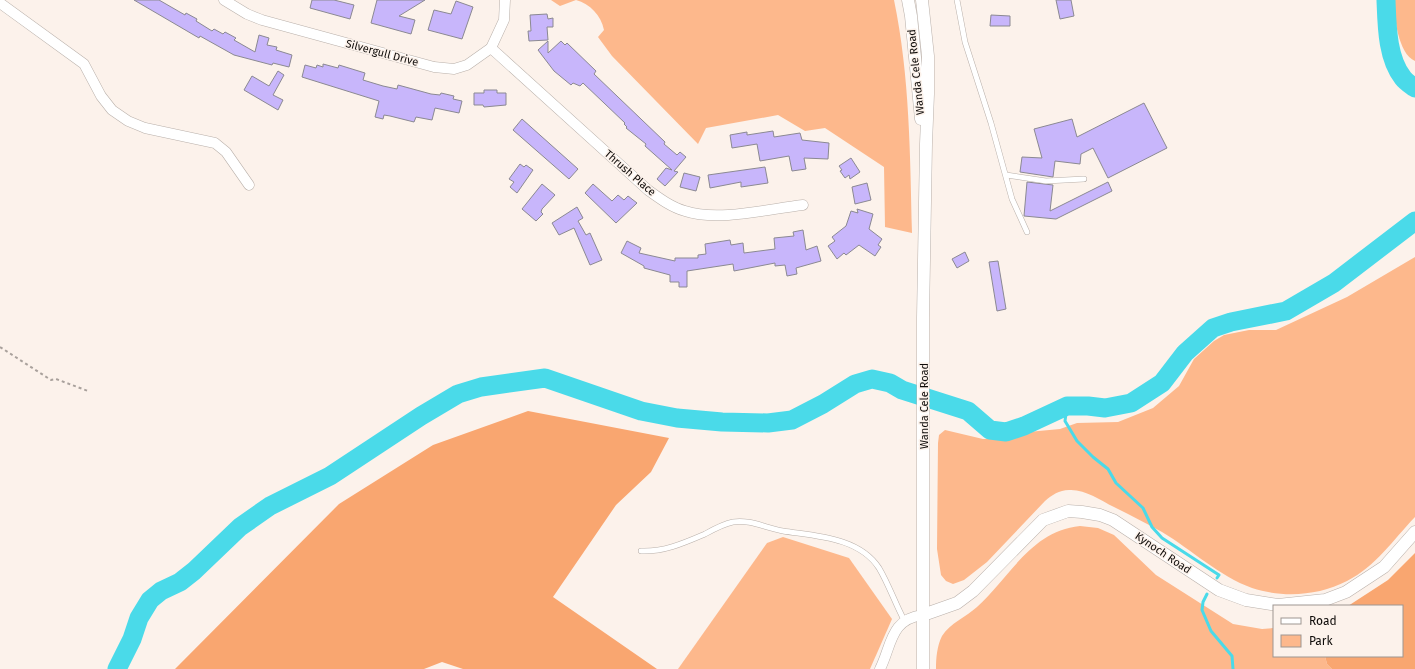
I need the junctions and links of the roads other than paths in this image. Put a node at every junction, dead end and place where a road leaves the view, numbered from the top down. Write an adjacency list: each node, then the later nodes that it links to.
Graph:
1 (224, 0): 7 (street, Silvergull Drive)
2 (505, 0): 7 (street, Silvergull Drive)
3 (908, 0): 8 (street, Wanda Cele Road)
4 (922, 0): 8 (street, Wanda Cele Road)
5 (957, 0): 9 (lane)
6 (0, 3): 11 (street)
7 (491, 48): 12 (street, Thrush Place)
8 (926, 144): 16 (street, Wanda Cele Road)
9 (1006, 175): 10 (lane); 13 (lane)
10 (1084, 179)
11 (249, 185)
12 (803, 205)
13 (1026, 232)
14 (1415, 532): 16 (street, Kynoch Road)
15 (641, 551): 17 (lane)
16 (923, 615): 17 (street); 19 (street, Wanda Cele Road)
17 (904, 620): 18 (street)
18 (880, 669)
19 (923, 669)

